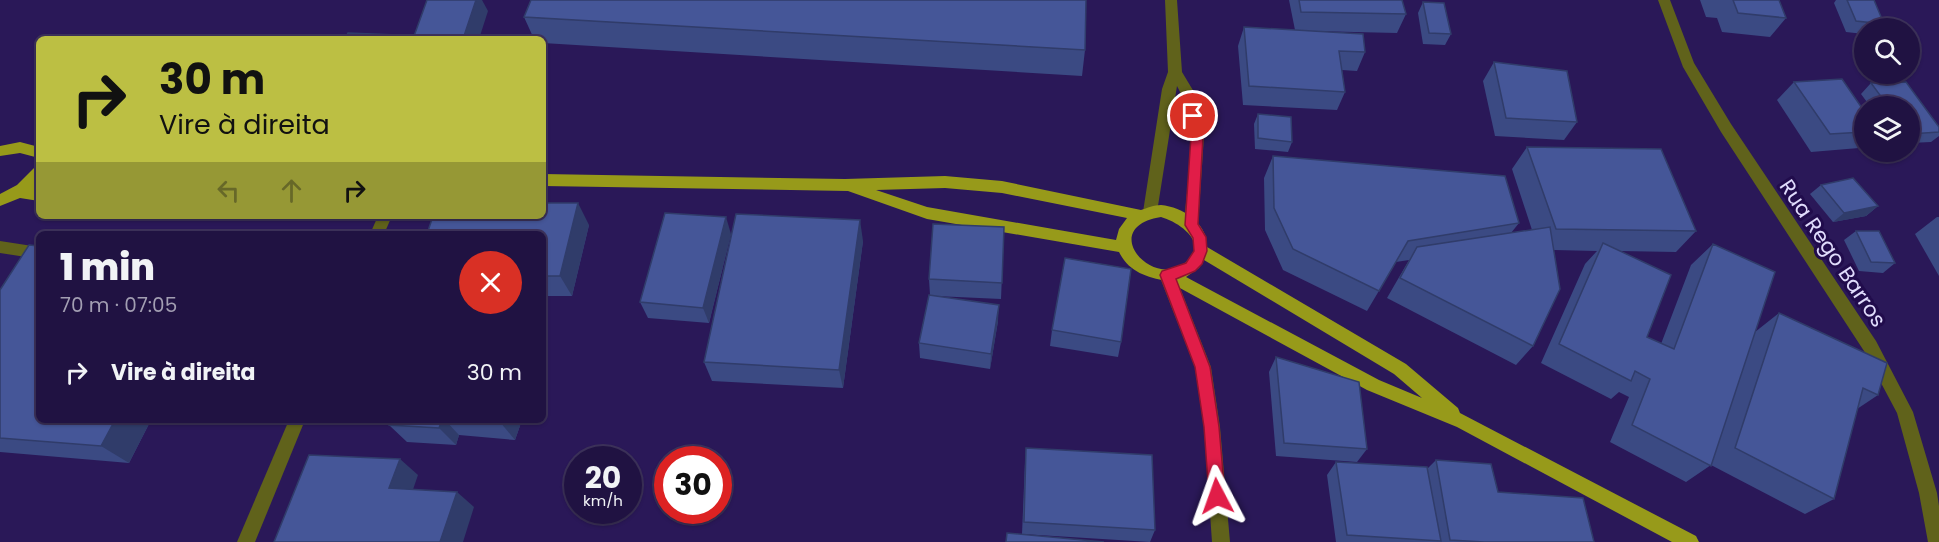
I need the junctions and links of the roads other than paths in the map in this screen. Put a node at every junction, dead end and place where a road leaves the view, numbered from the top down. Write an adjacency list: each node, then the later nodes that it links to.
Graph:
1 (1171, 0): 3 (street)
2 (1664, 0): 24 (street, Rua Rego Barros)
3 (1175, 72): 12 (street); 13 (street)
4 (36, 151): 5 (main road)
5 (0, 152)
6 (36, 177): 9 (main road)
7 (546, 180): 8 (main road)
8 (845, 185): 12 (main road); 15 (main road)
9 (20, 192): 10 (main road); 11 (main road)
10 (36, 195)
11 (0, 200)
12 (1144, 214): 13 (main road); 15 (main road)
13 (1191, 225): 16 (main road)
14 (0, 246): 17 (street)
15 (1124, 247): 18 (main road)
16 (1201, 251): 18 (main road); 19 (main road)
17 (36, 252)
18 (1168, 275): 19 (main road); 22 (street)
19 (1463, 422): 23 (main road)
20 (296, 423): 21 (street)
21 (246, 542)
22 (1221, 542)
23 (1690, 542)
24 (1936, 542)

